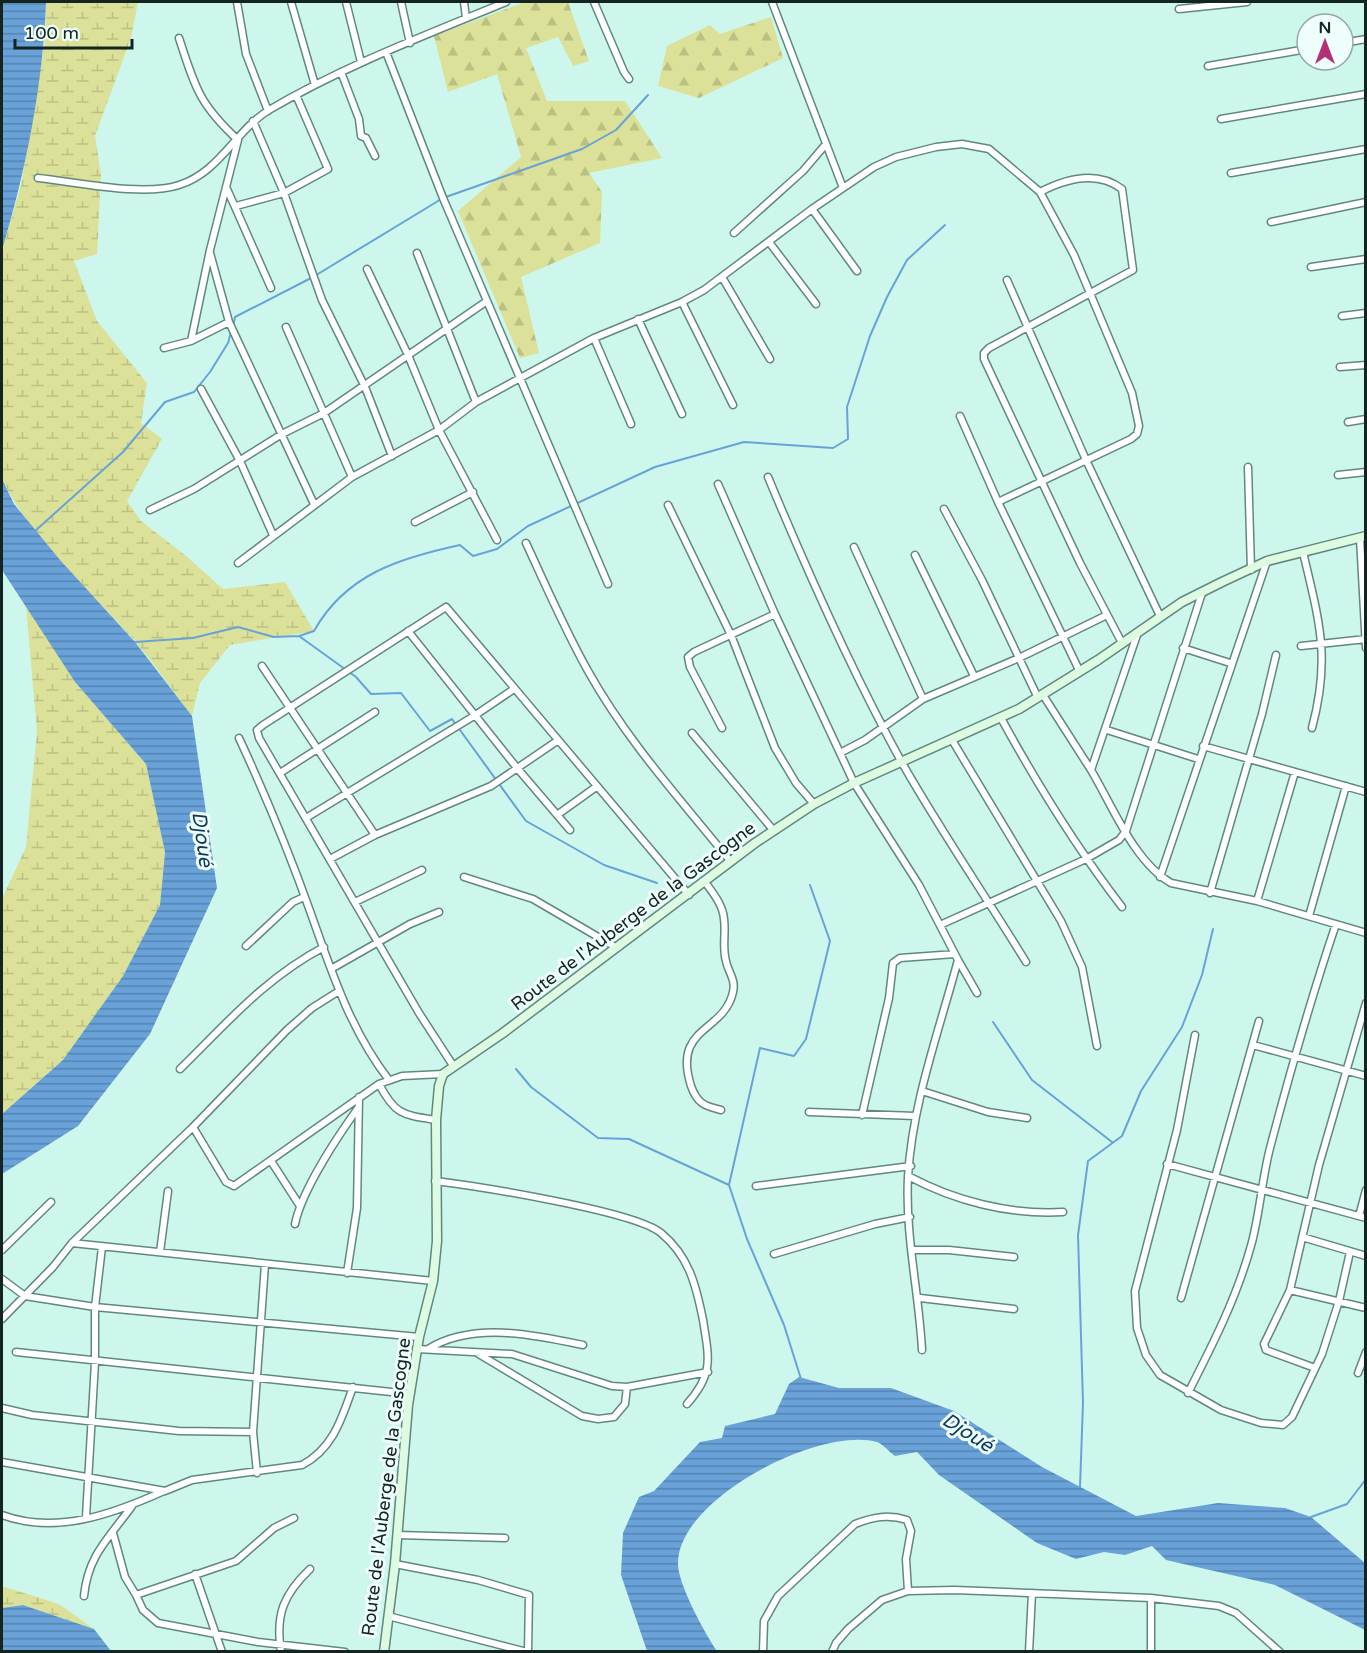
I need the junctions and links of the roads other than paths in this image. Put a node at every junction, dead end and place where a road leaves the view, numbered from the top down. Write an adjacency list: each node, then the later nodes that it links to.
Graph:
1 (237, 2): 23 (street)
2 (291, 2): 20 (street)
3 (346, 2): 16 (street)
4 (401, 2): 13 (street)
5 (464, 2): 11 (street)
6 (506, 2): 11 (street)
7 (594, 2): 19 (street)
8 (772, 2): 27 (street)
9 (1247, 2): 10 (street)
10 (1179, 9)
11 (466, 18): 13 (street)
12 (179, 38): 26 (street)
13 (410, 43): 15 (street)
14 (1295, 51): 17 (street)
15 (386, 52): 16 (street); 52 (street)
16 (362, 62): 18 (street)
17 (1208, 66)
18 (341, 72): 20 (street); 29 (street)
19 (629, 79)
20 (315, 86): 22 (street)
21 (1365, 94): 24 (street)
22 (296, 95): 23 (street); 35 (street)
23 (268, 111): 25 (street)
24 (1221, 119)
25 (253, 121): 26 (street); 35 (street)
26 (238, 140): 31 (street); 32 (street)
27 (826, 144): 33 (street); 40 (street)
28 (1365, 149): 30 (street)
29 (375, 156)
30 (1231, 172)
31 (38, 178)
32 (227, 188): 37 (street); 42 (street)
33 (843, 188): 34 (street); 38 (street)
34 (1040, 192): 51 (street); 51 (street)
35 (284, 193): 37 (street); 70 (street)
36 (1365, 202): 39 (street)
37 (236, 206): 50 (street)
38 (812, 209): 41 (street); 47 (street)
39 (1272, 222)
40 (734, 233)
41 (769, 242): 48 (street); 54 (street)
42 (210, 250): 58 (street); 63 (street)
43 (417, 253): 61 (street)
44 (1365, 259): 45 (street)
45 (1311, 267)
46 (367, 269): 65 (street)
47 (857, 271)
48 (722, 277): 53 (street); 66 (street)
49 (1006, 280): 60 (street)
50 (271, 288)
51 (1091, 294): 60 (street); 83 (street)
52 (487, 302): 61 (street); 69 (street)
53 (682, 302): 57 (street); 73 (street)
54 (816, 304)
55 (1365, 313): 56 (street)
56 (1342, 316)
57 (638, 320): 62 (street); 75 (street)
58 (229, 322): 63 (street); 81 (street)
59 (286, 327): 74 (street)
60 (1027, 327): 83 (street); 90 (street)
61 (447, 329): 65 (street); 72 (street)
62 (594, 338): 69 (street); 79 (street)
63 (191, 341): 64 (street)
64 (164, 348)
65 (408, 355): 70 (street); 80 (street)
66 (770, 359)
67 (1365, 365): 68 (street)
68 (1340, 367)
69 (520, 378): 72 (street); 109 (street)
70 (365, 387): 74 (street); 82 (street)
71 (201, 389): 84 (street)
72 (476, 402): 80 (street)
73 (734, 405)
74 (324, 413): 81 (street); 88 (street)
75 (682, 414)
76 (960, 416): 93 (street)
77 (1365, 419): 78 (street)
78 (1348, 422)
79 (631, 424)
80 (440, 430): 82 (street); 92 (street)
81 (282, 434): 84 (street); 94 (street)
82 (392, 456): 88 (street)
83 (1086, 460): 90 (street); 113 (street)
84 (240, 461): 97 (street); 99 (street)
85 (1248, 467): 108 (street)
86 (1365, 472): 87 (street)
87 (1338, 475)
88 (352, 477): 94 (street)
89 (768, 477): 137 (street)
90 (1041, 481): 93 (street); 112 (street)
91 (718, 484): 111 (street)
92 (473, 492): 98 (street); 101 (street)
93 (998, 502): 117 (street)
94 (314, 504): 99 (street)
95 (668, 504): 116 (street)
96 (944, 508): 125 (street)
97 (150, 510)
98 (415, 522)
99 (273, 535): 107 (street)
100 (1363, 537): 104 (street, Route de l'Auberge de la Gascogne); 118 (street)
101 (497, 540)
102 (526, 543): 170 (street)
103 (854, 547): 132 (street)
104 (1303, 552): 106 (street, Route de l'Auberge de la Gascogne); 120 (street)
105 (915, 555): 129 (street)
106 (1267, 561): 108 (street, Route de l'Auberge de la Gascogne); 126 (street)
107 (238, 563)
108 (1251, 570): 110 (street, Route de l'Auberge de la Gascogne)
109 (608, 584)
110 (1202, 592): 113 (street, Route de l'Auberge de la Gascogne); 122 (street)
111 (775, 614): 116 (street); 148 (street)
112 (1107, 615): 117 (street); 119 (street)
113 (1160, 616): 115 (street, Route de l'Auberge de la Gascogne)
114 (408, 631): 130 (street); 133 (street); 135 (street)
115 (1138, 632): 119 (street, Route de l'Auberge de la Gascogne); 140 (street)
116 (731, 635): 138 (street); 161 (street)
117 (1064, 637): 125 (street); 128 (street)
118 (1365, 639): 120 (street); 123 (street)
119 (1122, 643): 128 (street, Route de l'Auberge de la Gascogne)
120 (1323, 644): 121 (street); 139 (street)
121 (1301, 646)
122 (1183, 648): 126 (street); 145 (street)
123 (1365, 648)
124 (1276, 655): 149 (street)
125 (1019, 658): 129 (street); 131 (street)
126 (1230, 663): 146 (street)
127 (262, 666): 133 (street)
128 (1080, 672): 131 (street, Route de l'Auberge de la Gascogne)
129 (974, 675): 132 (street)
130 (514, 688): 135 (street); 144 (street)
131 (1040, 697): 136 (street, Route de l'Auberge de la Gascogne); 153 (street)
132 (923, 699): 137 (street)
133 (289, 708): 147 (street); 155 (street)
134 (375, 712): 147 (street)
135 (474, 716): 152 (street); 160 (street)
136 (1001, 718): 143 (street, Route de l'Auberge de la Gascogne); 169 (street)
137 (883, 727): 148 (street); 151 (street)
138 (722, 728)
139 (1312, 728)
140 (1107, 730): 145 (street); 153 (street)
141 (692, 733): 165 (street)
142 (238, 738): 178 (street)
143 (952, 740): 151 (street, Route de l'Auberge de la Gascogne); 174 (street)
144 (557, 741): 152 (street); 158 (street)
145 (1152, 743): 150 (street); 166 (street)
146 (1203, 746): 149 (street); 150 (street)
147 (316, 750): 155 (street); 160 (street)
148 (840, 753): 156 (street)
149 (1249, 758): 154 (street); 176 (street)
150 (1198, 759): 173 (street)
151 (902, 762): 156 (street, Route de l'Auberge de la Gascogne); 181 (street)
152 (517, 768): 162 (street); 167 (street)
153 (1091, 770): 166 (street)
154 (1295, 772): 157 (street); 179 (street)
155 (280, 773): 163 (street)
156 (854, 783): 161 (street, Route de l'Auberge de la Gascogne); 186 (street)
157 (1346, 786): 159 (street); 184 (street)
158 (596, 787): 162 (street); 177 (street)
159 (1365, 792)
160 (347, 794): 163 (street); 167 (street)
161 (814, 804): 165 (street, Route de l'Auberge de la Gascogne)
162 (557, 814): 164 (street)
163 (306, 818): 168 (street)
164 (570, 830)
165 (774, 831): 170 (street, Route de l'Auberge de la Gascogne)
166 (1126, 831): 169 (street); 173 (street)
167 (375, 835): 168 (street)
168 (330, 859): 180 (street)
169 (1086, 859): 174 (street); 182 (street)
170 (731, 862): 175 (street, Route de l'Auberge de la Gascogne)
171 (422, 870): 180 (street)
172 (464, 877): 191 (street)
173 (1160, 877): 176 (street)
174 (1036, 880): 181 (street); 201 (street)
175 (705, 882): 177 (street, Route de l'Auberge de la Gascogne); 213 (street)
176 (1210, 892): 179 (street)
177 (689, 895): 191 (street, Route de l'Auberge de la Gascogne)
178 (304, 897): 189 (street); 190 (street)
179 (1257, 901): 184 (street)
180 (355, 902): 188 (street)
181 (989, 902): 186 (street); 193 (street)
182 (1122, 907)
183 (440, 912): 188 (street)
184 (1309, 916): 185 (street)
185 (1336, 924): 187 (street); 202 (street)
186 (940, 925): 192 (street)
187 (1365, 933)
188 (378, 942): 194 (street); 203 (street)
189 (246, 946)
190 (324, 947): 194 (street); 204 (street)
191 (616, 948): 203 (street, Route de l'Auberge de la Gascogne)
192 (956, 957): 196 (street); 210 (street); 215 (street)
193 (1026, 962)
194 (331, 969): 195 (street)
195 (339, 991): 208 (street); 219 (street)
196 (977, 993)
197 (1365, 1003): 205 (street)
198 (1259, 1021): 200 (street)
199 (1196, 1035): 221 (street)
200 (1253, 1045): 202 (street); 224 (street)
201 (1097, 1046)
202 (1295, 1056): 205 (street); 227 (street)
203 (454, 1067): 206 (street, Route de l'Auberge de la Gascogne)
204 (180, 1069)
205 (1345, 1071): 207 (street); 230 (street)
206 (443, 1074): 208 (street); 218 (street, Route de l'Auberge de la Gascogne)
207 (1365, 1076)
208 (389, 1080): 209 (street)
209 (378, 1084): 211 (street); 218 (street)
210 (922, 1091): 216 (street); 217 (street)
211 (359, 1097): 212 (street); 220 (street)
212 (359, 1107): 232 (street); 248 (street)
213 (721, 1110)
214 (809, 1112): 215 (street)
215 (862, 1115): 216 (street)
216 (915, 1116): 222 (street)
217 (1027, 1118)
218 (436, 1120): 225 (street, Route de l'Auberge de la Gascogne)
219 (193, 1127): 220 (street); 238 (street)
220 (271, 1161): 232 (street)
221 (1167, 1164): 224 (street); 276 (street)
222 (911, 1166): 223 (street); 226 (street)
223 (908, 1176): 233 (street); 234 (street)
224 (1216, 1176): 227 (street); 254 (street)
225 (435, 1181): 250 (street, Route de l'Auberge de la Gascogne); 271 (street)
226 (756, 1186)
227 (1260, 1187): 230 (street); 276 (street)
228 (1365, 1190): 235 (street)
229 (168, 1191): 242 (street)
230 (1309, 1201): 235 (street); 237 (street)
231 (51, 1202): 240 (street)
232 (300, 1206): 236 (street)
233 (1063, 1212)
234 (910, 1217): 241 (street); 244 (street)
235 (1362, 1217)
236 (295, 1224)
237 (1302, 1237): 243 (street); 251 (street)
238 (72, 1243): 239 (street); 252 (street)
239 (102, 1246): 242 (street); 256 (street)
240 (2, 1250)
241 (912, 1250): 246 (street); 253 (street)
242 (160, 1252): 247 (street)
243 (1350, 1252): 245 (street); 255 (street)
244 (774, 1254)
245 (1365, 1256)
246 (1014, 1257)
247 (266, 1264): 248 (street); 260 (street)
248 (347, 1273): 250 (street)
249 (2, 1280): 252 (street)
250 (433, 1281): 261 (street, Route de l'Auberge de la Gascogne)
251 (1290, 1290): 255 (street); 270 (street)
252 (25, 1296): 256 (street); 259 (street)
253 (920, 1298): 258 (street); 265 (street)
254 (1181, 1298)
255 (1339, 1301): 257 (street); 270 (street)
256 (95, 1307): 260 (street); 269 (street)
257 (1365, 1308)
258 (1014, 1309)
259 (2, 1319)
260 (260, 1322): 261 (street); 273 (street)
261 (419, 1337): 263 (street, Route de l'Auberge de la Gascogne)
262 (583, 1345): 264 (street)
263 (417, 1349): 264 (street); 277 (street, Route de l'Auberge de la Gascogne)
264 (428, 1350): 267 (street)
265 (922, 1350)
266 (15, 1352): 269 (street)
267 (476, 1352): 275 (street); 275 (street)
268 (1365, 1352): 272 (street)
269 (95, 1362): 273 (street); 280 (street)
270 (1315, 1368): 276 (street)
271 (708, 1372): 275 (street); 278 (street)
272 (1358, 1373)
273 (257, 1379): 274 (street); 281 (street)
274 (353, 1387): 277 (street); 283 (street)
275 (627, 1387)
276 (1188, 1393)
277 (410, 1394): 291 (street, Route de l'Auberge de la Gascogne)
278 (687, 1404)
279 (2, 1408): 280 (street)
280 (90, 1421): 281 (street); 284 (street)
281 (253, 1432): 283 (street)
282 (2, 1462): 284 (street)
283 (257, 1473): 285 (street)
284 (87, 1478): 285 (street); 288 (street)
285 (165, 1491): 286 (street)
286 (133, 1505): 288 (street); 290 (street)
287 (2, 1515): 288 (street)
288 (86, 1517)
289 (294, 1518): 295 (street)
290 (112, 1533): 298 (street); 299 (street)
291 (397, 1534): 292 (street); 293 (street, Route de l'Auberge de la Gascogne)
292 (505, 1538)
293 (395, 1564): 301 (street, Route de l'Auberge de la Gascogne); 307 (street)
294 (310, 1569): 303 (street)
295 (195, 1574): 298 (street); 302 (street)
296 (908, 1591): 297 (street); 308 (street); 309 (street)
297 (1032, 1593): 300 (street); 310 (street)
298 (136, 1595): 302 (street)
299 (84, 1596)
300 (1150, 1598): 311 (street); 312 (street)
301 (388, 1616): 306 (street, Route de l'Auberge de la Gascogne); 307 (street)
302 (216, 1635): 303 (street); 304 (street)
303 (280, 1648): 305 (street)
304 (222, 1652)
305 (345, 1652)
306 (384, 1652)
307 (527, 1652)
308 (764, 1652)
309 (832, 1652)
310 (1029, 1652)
311 (1151, 1652)
312 (1280, 1652)

